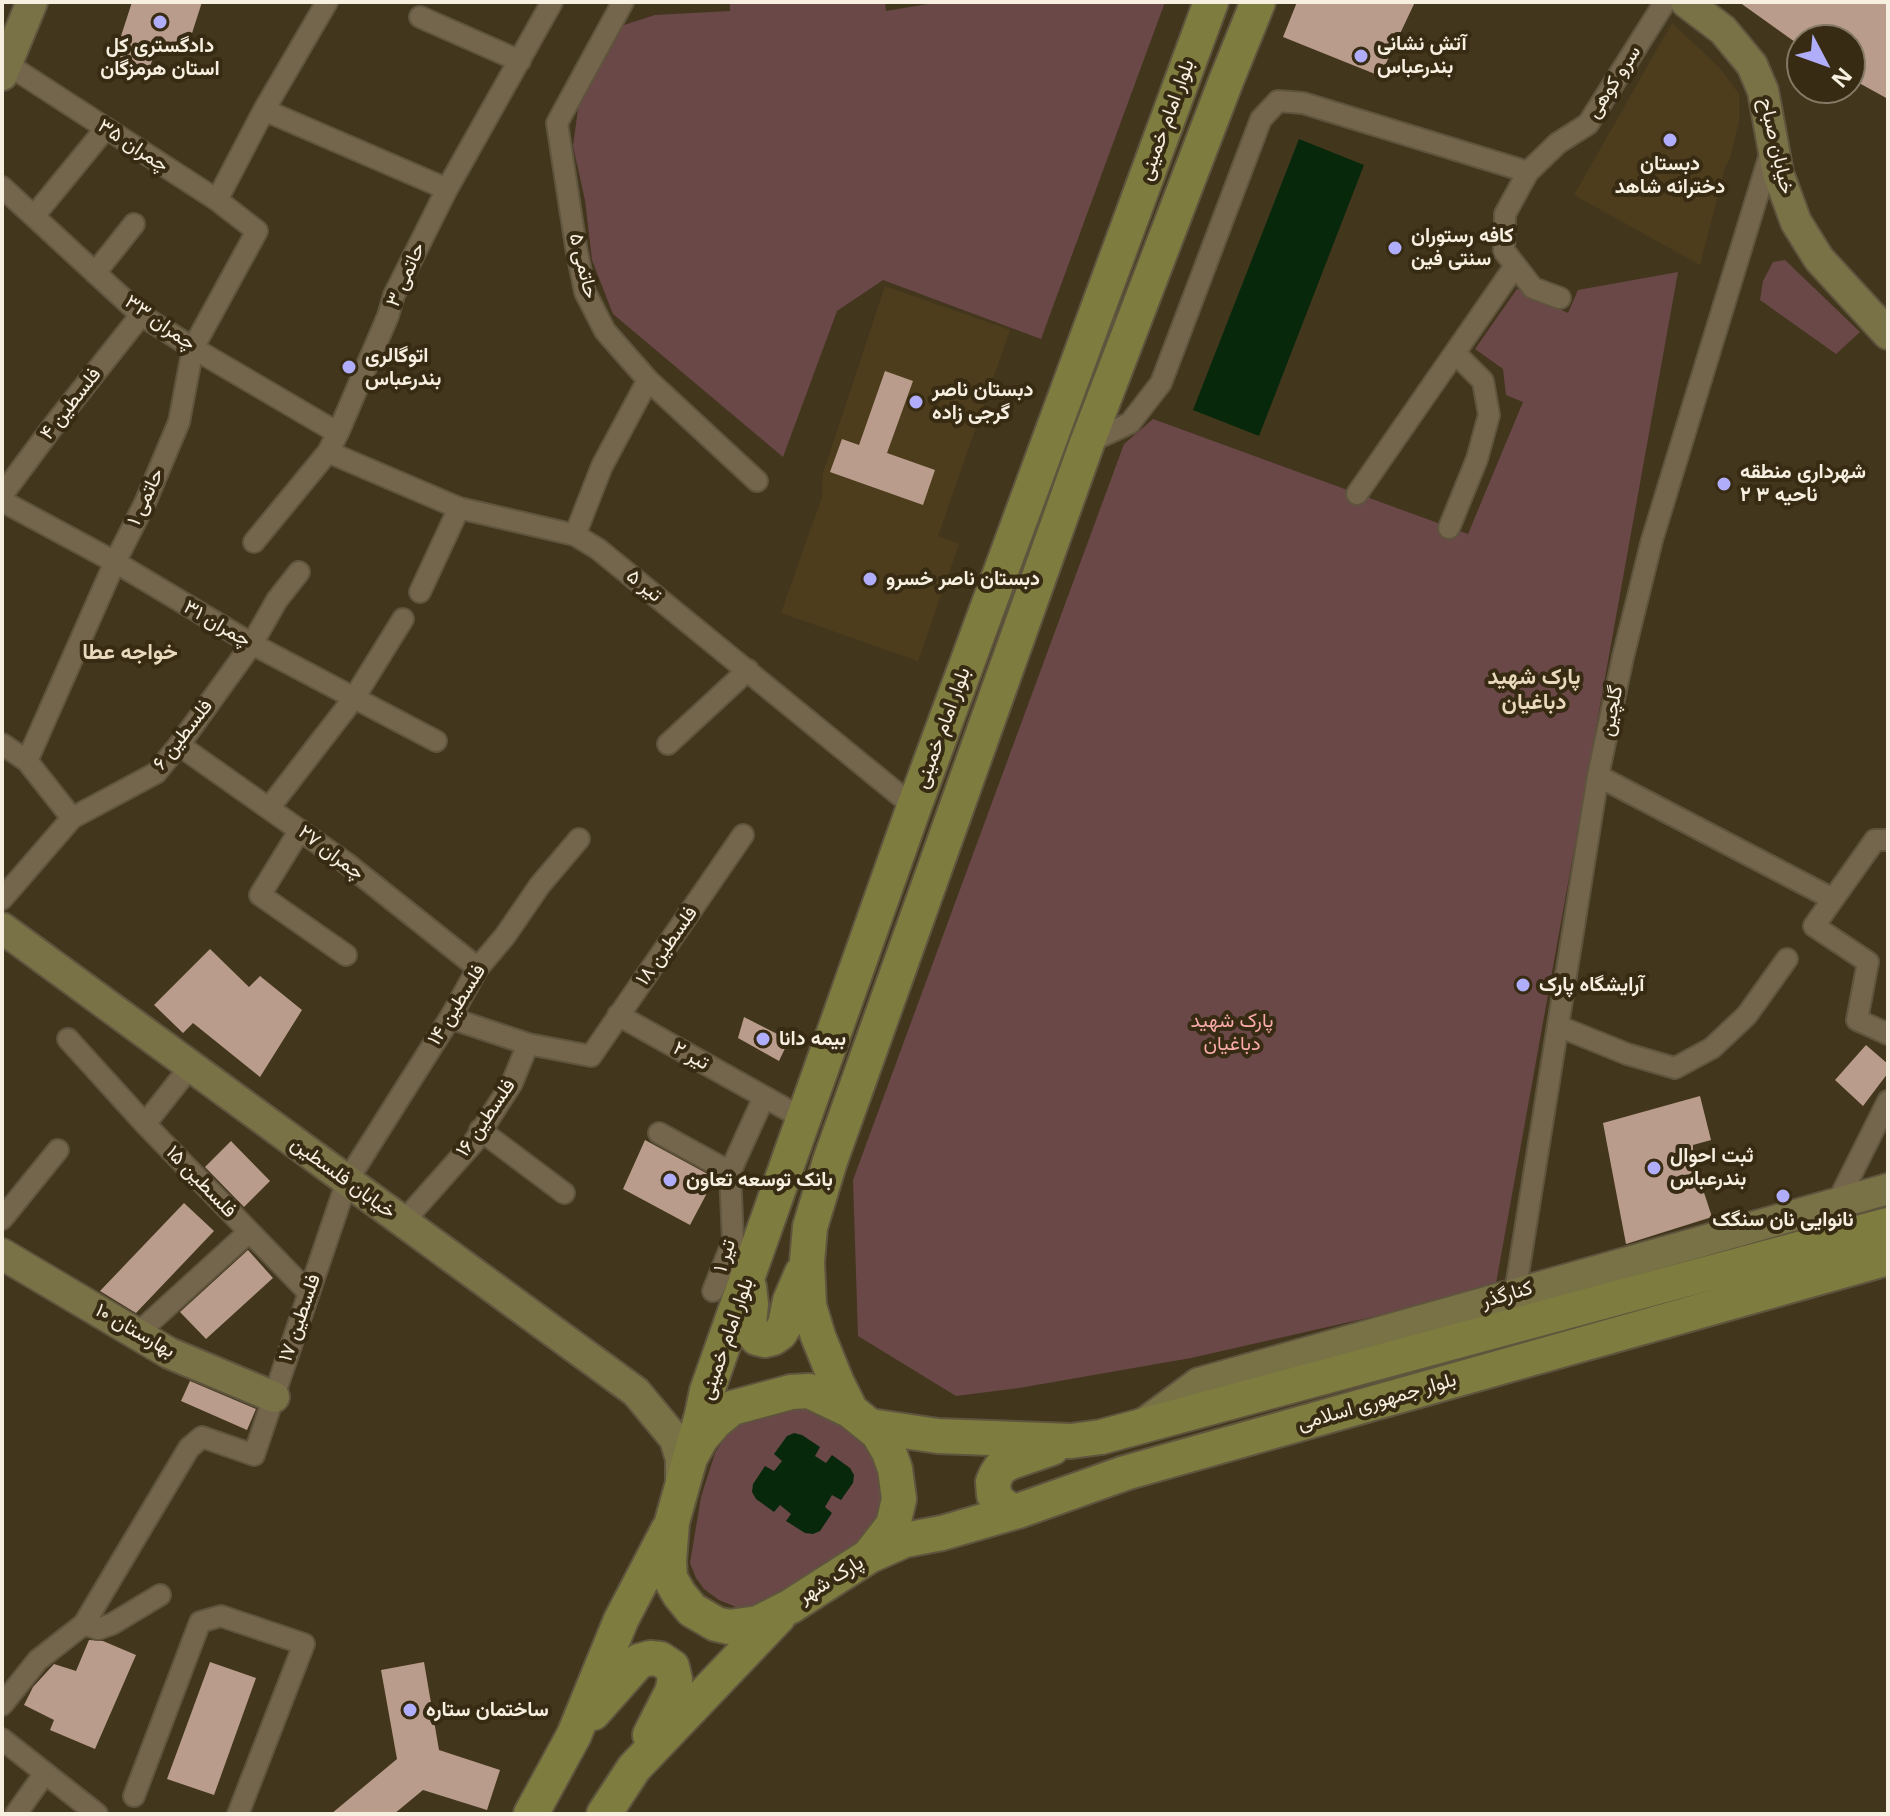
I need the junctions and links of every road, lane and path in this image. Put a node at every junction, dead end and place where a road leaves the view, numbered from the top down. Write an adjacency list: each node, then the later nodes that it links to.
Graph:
1 (32, 2): 11 (street)
2 (327, 2): 12 (street)
3 (552, 2): 10 (street, حاتمی ۳)
4 (623, 2): 29 (street, حاتمی ۵)
5 (1211, 2): 54 (main road, بلوار امام خمینی)
6 (1258, 2): 31 (main road, بلوار امام خمینی)
7 (1665, 2): 15 (street, سرو کوهی)
8 (1686, 2): 14 (street, خیابان صباح)
9 (420, 17): 10 (street)
10 (520, 61): 17 (street, حاتمی ۳)
11 (4, 70): 13 (street, چمران ۳۵)
12 (264, 110): 17 (street); 18 (street)
13 (106, 128): 18 (street, چمران ۳۵); 19 (street)
14 (1773, 145): 26 (street, خیابان صباح); 53 (street, گلچین)
15 (1528, 172): 22 (street, سرو کوهی); 31 (street)
16 (2, 187): 19 (street, چمران ۳۳)
17 (447, 189): 30 (street, حاتمی ۳)
18 (217, 200): 21 (street, چمران ۳۵)
19 (34, 216): 23 (street, چمران ۳۳)
20 (134, 224): 23 (street)
21 (257, 231): 27 (street, حاتمی ۱)
22 (1515, 266): 24 (street); 28 (street)
23 (95, 273): 25 (street, چمران ۳۳)
24 (1560, 298)
25 (141, 315): 27 (street, چمران ۳۳); 33 (street, فلسطین ۴)
26 (1888, 334)
27 (193, 348): 30 (street, چمران ۳۳); 41 (street, حاتمی ۱)
28 (1455, 353): 35 (street); 38 (street)
29 (648, 380): 34 (street, حاتمی ۵); 39 (street)
30 (338, 433): 32 (street, حاتمی ۳)
31 (1087, 443): 92 (main road, بلوار امام خمینی)
32 (328, 452): 37 (street, تیر ۵); 40 (street, حاتمی ۳)
33 (9, 470): 36 (street, فلسطین ۴)
34 (757, 481)
35 (1357, 494)
36 (2, 498): 41 (street, چمران ۳۱)
37 (459, 508): 39 (street, تیر ۵); 43 (street)
38 (1449, 528)
39 (575, 535): 46 (street, تیر ۵)
40 (254, 542)
41 (115, 562): 45 (street, چمران ۳۱); 52 (street, حاتمی ۱)
42 (299, 572): 45 (street, فلسطین ۶)
43 (420, 592)
44 (403, 619): 47 (street)
45 (252, 644): 47 (street, چمران ۳۱); 51 (street, فلسطین ۶)
46 (748, 670): 50 (street); 54 (street, تیر ۵)
47 (354, 698): 48 (street, چمران ۳۱); 55 (street)
48 (436, 741)
49 (2, 744): 52 (street)
50 (668, 744)
51 (179, 745): 55 (street, چمران ۲۷); 56 (street, فلسطین ۶)
52 (27, 761): 56 (street)
53 (1598, 776): 62 (street); 69 (street, گلچین)
54 (914, 807): 76 (main road, بلوار امام خمینی)
55 (269, 808): 57 (street, چمران ۲۷)
56 (72, 818): 61 (street, فلسطین ۶)
57 (300, 830): 64 (street); 66 (street, چمران ۲۷)
58 (743, 835): 67 (street, فلسطین ۱۸)
59 (579, 839): 66 (street, فلسطین ۱۴)
60 (1888, 840): 62 (street)
61 (2, 899)
62 (1833, 899): 70 (street)
63 (4, 934): 73 (street, خیابان فلسطین)
64 (346, 955)
65 (1787, 959): 69 (street)
66 (478, 968): 68 (street, فلسطین ۱۴)
67 (618, 1015): 72 (street, فلسطین ۱۸); 74 (street, تیر ۲)
68 (450, 1018): 72 (street); 82 (street, فلسطین ۱۴)
69 (1558, 1026): 96 (street, گلچین)
70 (1888, 1034)
71 (68, 1039): 77 (street, فلسطین ۱۵)
72 (528, 1044): 78 (street, فلسطین ۱۶)
73 (190, 1067): 77 (street); 82 (street, خیابان فلسطین)
74 (764, 1097): 76 (street, تیر ۲); 81 (street, تیر ۱)
75 (1888, 1101): 85 (street)
76 (804, 1119): 93 (main road, بلوار امام خمینی)
77 (145, 1124): 89 (street, فلسطین ۱۵)
78 (480, 1130): 84 (street); 87 (street, فلسطین ۱۶)
79 (659, 1133): 81 (street)
80 (58, 1150): 86 (street)
81 (730, 1172): 94 (street, تیر ۱)
82 (347, 1181): 87 (street, خیابان فلسطین); 95 (street, فلسطین ۱۷)
83 (1888, 1189): 85 (street, کنارگذر)
84 (564, 1193)
85 (1837, 1203): 96 (street, کنارگذر)
86 (2, 1219)
87 (403, 1222): 102 (street, خیابان فلسطین)
88 (1888, 1225): 100 (main road, بلوار جمهوری اسلامی)
89 (249, 1232): 95 (street, فلسطین ۱۵); 97 (street)
90 (2, 1254): 97 (street, بهارستان ۱۰)
91 (1888, 1258): 103 (main road, بلوار جمهوری اسلامی)
92 (807, 1262): 93 (main road); 99 (main road, بلوار امام خمینی)
93 (747, 1278): 102 (main road, بلوار امام خمینی)
94 (713, 1291)
95 (309, 1293): 98 (street, فلسطین ۱۷)
96 (1515, 1293): 100 (street, کنارگذر)
97 (137, 1334): 98 (street, بهارستان ۱۰)
98 (274, 1397): 108 (street, فلسطین ۱۷)
99 (860, 1418): 101 (main road, بلوار جمهوری اسلامی); 102 (main road, پارک شهر); 105 (main road, پارک شهر)
100 (1138, 1428): 101 (main road, بلوار جمهوری اسلامی)
101 (1071, 1441): 103 (main road)
102 (682, 1462): 104 (main road, پارک شهر)
103 (1018, 1511): 105 (main road, بلوار جمهوری اسلامی)
104 (672, 1522): 107 (main road, پارک شهر); 110 (main road)
105 (869, 1556): 107 (main road, پارک شهر)
106 (160, 1595): 108 (street)
107 (791, 1606): 112 (main road)
108 (84, 1624): 109 (street)
109 (2, 1705)
110 (574, 1735): 112 (main road); 118 (main road)
111 (2, 1739): 113 (street)
112 (634, 1768): 119 (main road)
113 (45, 1773): 115 (street); 116 (street)
114 (134, 1796): 117 (street)
115 (16, 1814)
116 (97, 1814)
117 (238, 1814)
118 (531, 1814)
119 (604, 1814)

